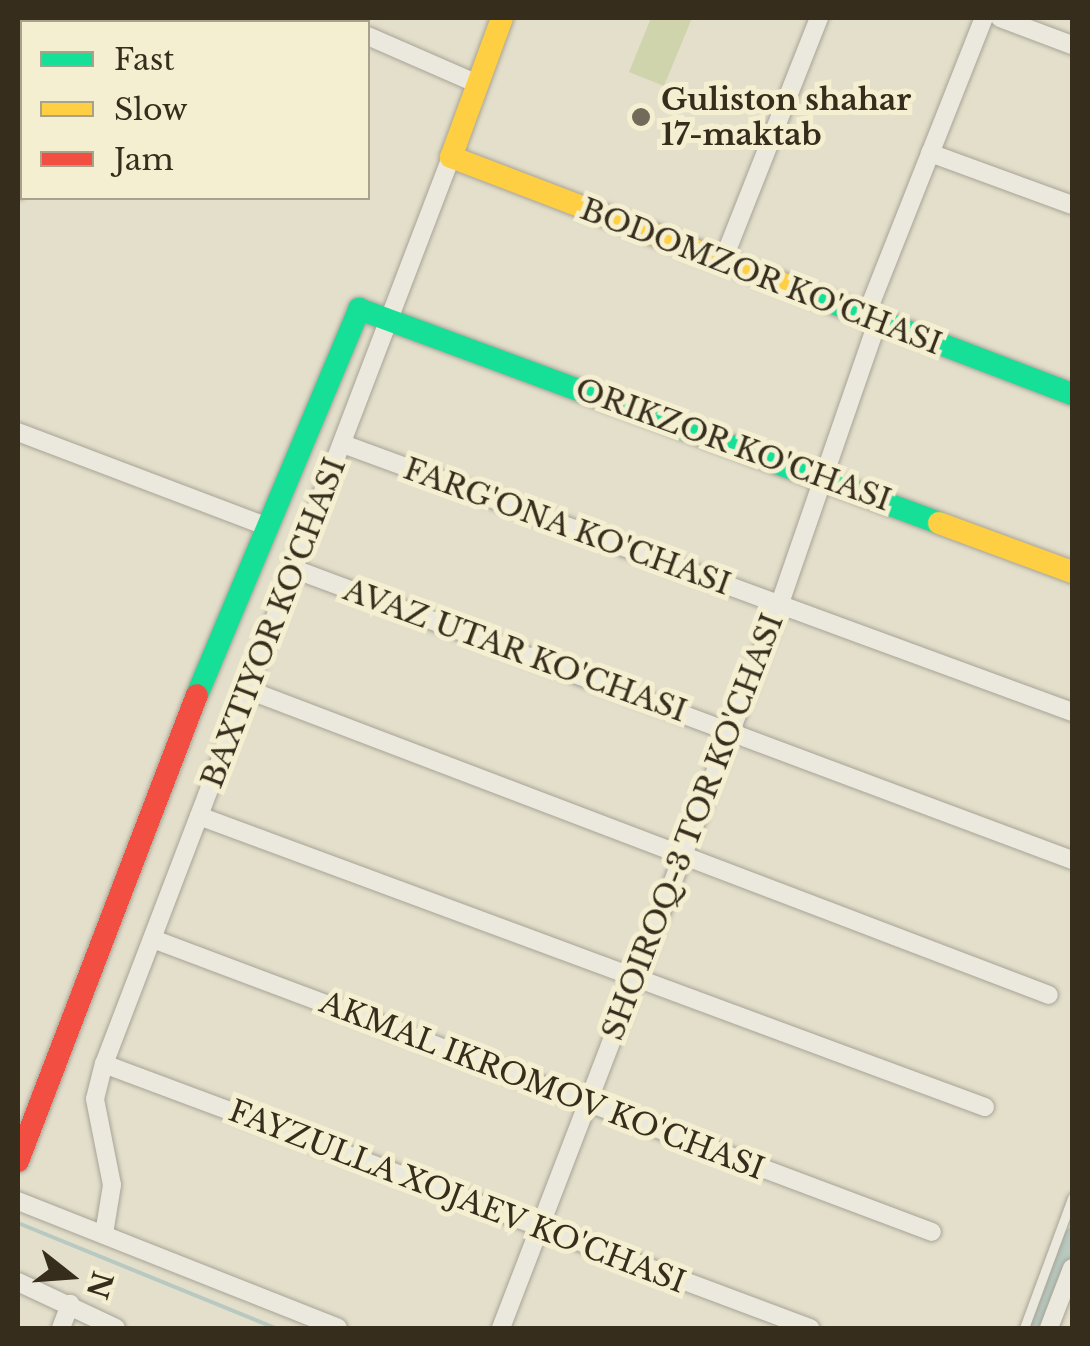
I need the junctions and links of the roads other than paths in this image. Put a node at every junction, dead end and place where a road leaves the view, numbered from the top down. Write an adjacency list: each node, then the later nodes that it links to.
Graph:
1 (502, 18): 7 (street, BAXTIYOR KO'CHASI)
2 (820, 18): 11 (street)
3 (984, 18): 8 (street, SHOIROQ-3 TOR KO'CHASI)
4 (1000, 18): 6 (street)
5 (370, 37): 7 (street)
6 (1072, 45)
7 (478, 84): 9 (street, BAXTIYOR KO'CHASI)
8 (930, 154): 10 (street); 13 (street, SHOIROQ-3 TOR KO'CHASI)
9 (452, 157): 11 (street, BODOMZOR KO'CHASI); 12 (street, BAXTIYOR KO'CHASI)
10 (1072, 204)
11 (722, 262): 13 (street, BODOMZOR KO'CHASI)
12 (393, 320): 16 (street, BAXTIYOR KO'CHASI); 17 (street, ORIKZOR KO'CHASI); 18 (street)
13 (871, 320): 14 (street, BODOMZOR KO'CHASI); 17 (street, SHOIROQ-3 TOR KO'CHASI)
14 (1072, 394)
15 (18, 432): 18 (street)
16 (343, 444): 19 (street, BAXTIYOR KO'CHASI); 21 (street, FARG'ONA KO'CHASI)
17 (823, 477): 20 (street, ORIKZOR KO'CHASI); 21 (street, SHOIROQ-3 TOR KO'CHASI)
18 (265, 526): 34 (street)
19 (294, 570): 22 (street, BAXTIYOR KO'CHASI); 24 (street, AVAZ UTAR KO'CHASI)
20 (1072, 572)
21 (779, 606): 23 (street, FARG'ONA KO'CHASI); 24 (street, SHOIROQ-3 TOR KO'CHASI)
22 (246, 688): 25 (street, BAXTIYOR KO'CHASI); 26 (street)
23 (1072, 712)
24 (732, 731): 26 (street, SHOIROQ-3 TOR KO'CHASI); 27 (street, AVAZ UTAR KO'CHASI)
25 (199, 816): 28 (street, BAXTIYOR KO'CHASI); 29 (street)
26 (679, 857): 29 (street, SHOIROQ-3 TOR KO'CHASI); 30 (street)
27 (1072, 860)
28 (153, 939): 31 (street, BAXTIYOR KO'CHASI); 32 (street, AKMAL IKROMOV KO'CHASI)
29 (632, 979): 32 (street, SHOIROQ-3 TOR KO'CHASI); 33 (street)
30 (1049, 995)
31 (104, 1064): 37 (street, FAYZULLA XOJAEV KO'CHASI); 39 (street, BAXTIYOR KO'CHASI)
32 (586, 1102): 37 (street, SHOIROQ-3 TOR KO'CHASI); 38 (street, AKMAL IKROMOV KO'CHASI)
33 (985, 1107)
34 (18, 1161)
35 (1072, 1198): 48 (lane)
36 (18, 1201): 39 (street)
37 (537, 1229): 46 (street, SHOIROQ-3 TOR KO'CHASI); 47 (street, FAYZULLA XOJAEV KO'CHASI)
38 (932, 1232)
39 (104, 1234): 45 (street)
40 (1072, 1268): 49 (street)
41 (18, 1282): 42 (street)
42 (70, 1304): 43 (street); 44 (street)
43 (62, 1328)
44 (116, 1328)
45 (338, 1328)
46 (500, 1328)
47 (810, 1328)
48 (1024, 1328)
49 (1049, 1328)

